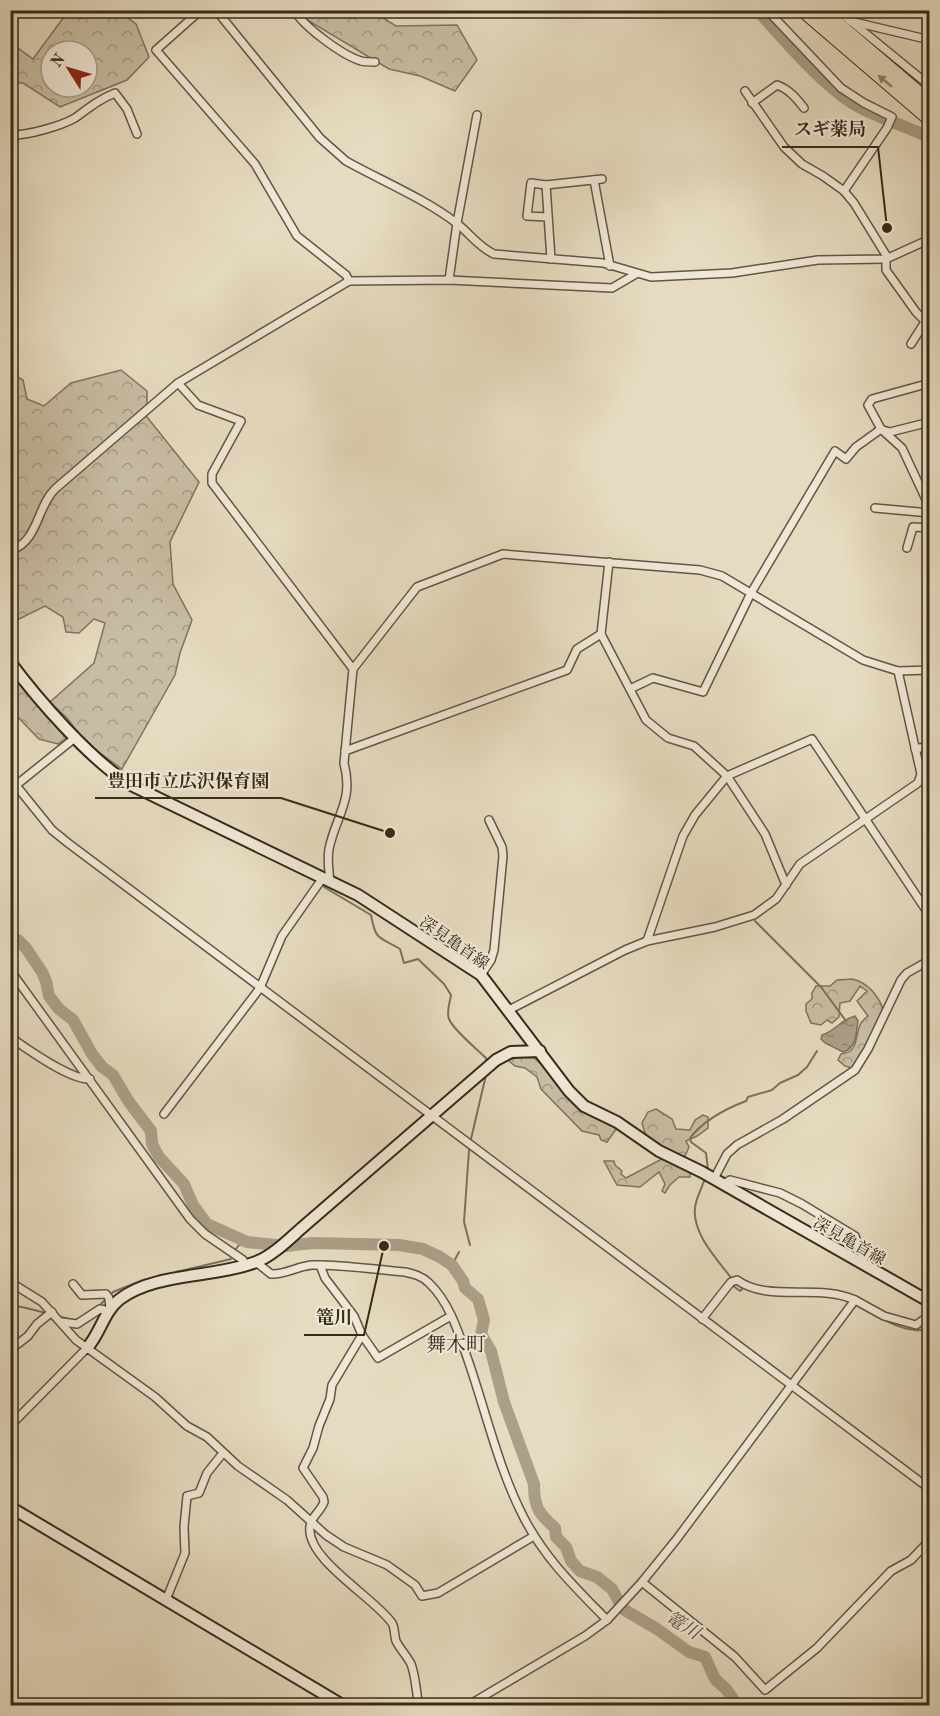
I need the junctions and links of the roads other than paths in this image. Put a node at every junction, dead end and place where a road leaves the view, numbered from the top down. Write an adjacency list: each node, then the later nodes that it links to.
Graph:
1 (201, 10): 30 (street)
2 (216, 10): 23 (street)
3 (294, 10): 10 (street)
4 (767, 10): 21 (street)
5 (803, 10): 17 (highway, one-way to 5)
6 (821, 10): 14 (highway)
7 (837, 10): 8 (street)
8 (848, 20): 9 (street); 11 (street)
9 (930, 40)
10 (375, 62)
11 (930, 86)
12 (745, 91): 13 (street)
13 (752, 103): 15 (street); 21 (street)
14 (930, 103)
15 (804, 108)
16 (477, 115): 23 (street)
17 (930, 118)
18 (137, 134): 19 (street)
19 (10, 135)
20 (546, 185): 22 (street); 22 (street); 27 (street)
21 (844, 191): 26 (street)
22 (548, 217): 25 (street)
23 (457, 223): 25 (street); 29 (street)
24 (930, 239): 26 (street)
25 (551, 259): 27 (street)
26 (886, 259): 28 (street); 31 (street)
27 (610, 266): 28 (street)
28 (636, 274): 29 (street)
29 (450, 280): 30 (street)
30 (349, 281): 33 (street)
31 (927, 324): 32 (street)
32 (911, 344)
33 (178, 382): 41 (street); 46 (street)
34 (930, 383): 36 (street)
35 (930, 422): 36 (street)
36 (881, 429): 38 (street); 43 (street)
37 (874, 508): 38 (street)
38 (930, 510)
39 (930, 528): 40 (street)
40 (907, 548)
41 (10, 551)
42 (609, 562): 43 (street); 44 (street); 46 (street)
43 (751, 593): 48 (street); 49 (street)
44 (601, 634): 49 (street); 53 (street)
45 (10, 662): 50 (main road, 深見亀首線)
46 (352, 669): 53 (street)
47 (930, 670): 48 (street)
48 (898, 671): 52 (street)
49 (630, 689): 54 (street)
50 (76, 737): 56 (street); 59 (main road, 深見亀首線)
51 (930, 746): 52 (street)
52 (915, 749): 57 (street)
53 (345, 751): 59 (street)
54 (727, 776): 57 (street); 60 (street); 62 (street)
55 (10, 778): 56 (street)
56 (14, 788): 66 (street)
57 (864, 818): 60 (street); 61 (street)
58 (489, 820): 65 (street)
59 (326, 880): 65 (main road, 深見亀首線); 66 (street)
60 (786, 885): 62 (street)
61 (930, 916)
62 (647, 942): 67 (street)
63 (930, 960): 73 (street)
64 (10, 970): 70 (street)
65 (481, 975): 67 (main road, 深見亀首線)
66 (260, 988): 71 (street); 72 (street)
67 (509, 1010): 69 (main road, 深見亀首線)
68 (10, 1037): 70 (street)
69 (540, 1051): 72 (main road); 73 (main road, 深見亀首線)
70 (90, 1079): 74 (street)
71 (164, 1114)
72 (431, 1116): 74 (main road); 85 (street)
73 (719, 1182): 76 (main road, 深見亀首線); 76 (street)
74 (254, 1263): 75 (street); 81 (main road)
75 (320, 1265): 84 (street); 87 (street)
76 (864, 1265): 80 (main road, 深見亀首線)
77 (10, 1282): 82 (street)
78 (73, 1284): 81 (street)
79 (854, 1301): 83 (street); 85 (street); 90 (street)
80 (930, 1302)
81 (110, 1311): 86 (street); 88 (main road)
82 (52, 1312): 86 (street); 89 (street)
83 (930, 1315)
84 (451, 1316): 87 (street); 96 (street)
85 (702, 1319): 90 (street)
86 (62, 1322): 88 (street)
87 (362, 1335): 95 (street)
88 (87, 1348): 91 (street); 92 (street)
89 (10, 1350)
90 (791, 1386): 93 (street); 98 (street)
91 (10, 1426)
92 (223, 1453): 95 (street); 99 (street)
93 (930, 1489)
94 (10, 1507): 99 (main road)
95 (310, 1523): 96 (street); 102 (street)
96 (534, 1536): 100 (street)
97 (930, 1540): 98 (street)
98 (641, 1584): 100 (street)
99 (166, 1600): 101 (main road)
100 (608, 1620): 103 (street)
101 (344, 1706)
102 (419, 1706)
103 (467, 1706)

